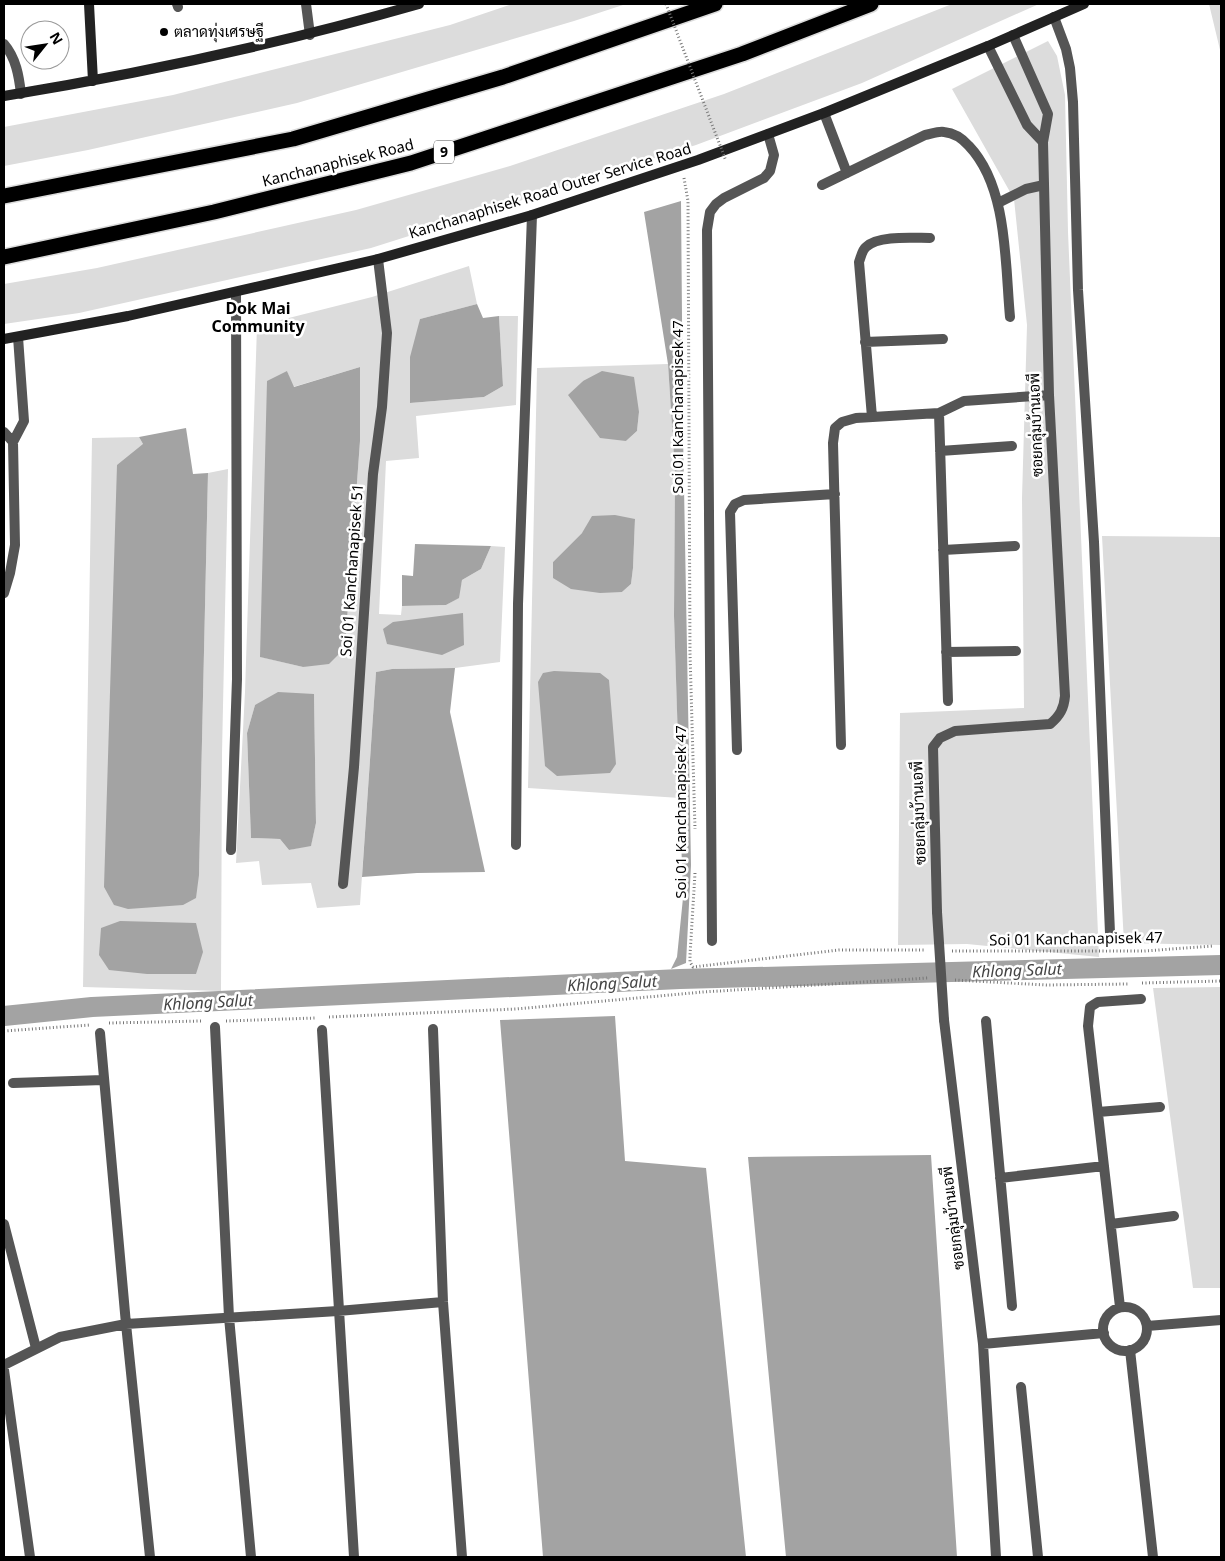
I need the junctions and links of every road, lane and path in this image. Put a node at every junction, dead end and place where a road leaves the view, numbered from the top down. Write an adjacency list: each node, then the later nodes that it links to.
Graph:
1 (89, 4): 13 (main road)
2 (306, 4): 9 (street)
3 (419, 4): 9 (main road)
4 (666, 4): 19 (path, bridge)
5 (715, 4): 24 (highway)
6 (871, 4): 28 (highway, Kanchanaphisek Road / 9)
7 (1084, 4): 8 (main road, Kanchanaphisek Road Outer Service Road)
8 (1054, 17): 10 (main road, Kanchanaphisek Road Outer Service Road); 57 (street)
9 (310, 35): 13 (main road)
10 (1013, 35): 12 (main road, Kanchanaphisek Road Outer Service Road); 18 (street, ซอยกลุ่มบ้านเอพี)
11 (4, 44): 14 (street)
12 (988, 46): 16 (main road, Kanchanaphisek Road Outer Service Road); 18 (street)
13 (93, 81): 14 (main road)
14 (21, 94): 15 (main road)
15 (4, 96)
16 (824, 113): 17 (main road, Kanchanaphisek Road Outer Service Road); 21 (street)
17 (768, 134): 20 (main road, Kanchanaphisek Road Outer Service Road); 58 (street)
18 (1043, 142): 23 (street, ซอยกลุ่มบ้านเอพี)
19 (726, 160)
20 (681, 166): 26 (main road, Kanchanaphisek Road Outer Service Road); 52 (path, Soi 01 Kanchanapisek 47)
21 (847, 173): 22 (street); 25 (street)
22 (822, 185)
23 (1044, 185): 25 (street); 36 (street, ซอยกลุ่มบ้านเอพี)
24 (4, 196)
25 (998, 203): 31 (street)
26 (532, 215): 29 (main road, Kanchanaphisek Road Outer Service Road); 53 (street)
27 (930, 238): 35 (street)
28 (4, 257)
29 (378, 259): 30 (main road, Kanchanaphisek Road Outer Service Road); 56 (street, Soi 01 Kanchanapisek 51)
30 (236, 292): 32 (main road, Kanchanaphisek Road Outer Service Road); 54 (street)
31 (1010, 317)
32 (18, 337): 33 (main road, Kanchanaphisek Road Outer Service Road); 40 (street)
33 (4, 339)
34 (943, 339): 35 (street)
35 (865, 342): 38 (street)
36 (1049, 395): 37 (street); 93 (street, ซอยกลุ่มบ้านเอพี, bridge)
37 (939, 413): 38 (street); 42 (street)
38 (872, 417): 43 (street)
39 (4, 432): 40 (street)
40 (13, 442): 46 (street)
41 (1012, 446): 42 (street)
42 (940, 451): 45 (street)
43 (835, 494): 50 (street); 51 (street)
44 (1015, 546): 45 (street)
45 (943, 550): 48 (street)
46 (4, 592)
47 (1016, 651): 48 (street)
48 (946, 652): 49 (street)
49 (948, 700)
50 (841, 745)
51 (737, 750)
52 (695, 836)
53 (516, 845)
54 (231, 850)
55 (696, 865): 60 (path, Soi 01 Kanchanapisek 47)
56 (343, 884)
57 (1110, 932)
58 (712, 941)
59 (1213, 946): 61 (path, Soi 01 Kanchanapisek 47)
60 (928, 950)
61 (948, 951)
62 (932, 978): 69 (path)
63 (951, 979): 64 (path)
64 (1221, 981)
65 (1141, 999): 77 (street)
66 (986, 1020): 79 (street)
67 (204, 1021): 68 (path)
68 (108, 1023)
69 (219, 1024): 88 (street)
70 (100, 1029): 73 (path); 74 (street)
71 (433, 1029): 84 (street)
72 (322, 1030): 87 (street)
73 (4, 1031)
74 (104, 1080): 75 (street); 90 (street)
75 (13, 1083)
76 (1160, 1107): 77 (street)
77 (1098, 1112): 78 (street)
78 (1104, 1166): 79 (street); 82 (street)
79 (1000, 1178): 85 (street)
80 (1174, 1216): 82 (street)
81 (4, 1224): 83 (street)
82 (1111, 1224): 86 (street)
83 (5, 1236): 94 (street)
84 (443, 1302): 87 (street); 103 (street)
85 (1012, 1306)
86 (1120, 1307): 91 (street); 92 (street)
87 (338, 1311): 88 (street); 102 (street)
88 (229, 1317): 90 (street); 101 (street)
89 (1221, 1320): 91 (street)
90 (126, 1324): 94 (street); 100 (street)
91 (1147, 1326): 95 (street)
92 (1104, 1333): 93 (street); 95 (street)
93 (984, 1344): 104 (street, ซอยกลุ่มบ้านเอพี)
94 (36, 1348): 96 (street)
95 (1130, 1350): 106 (street)
96 (4, 1365)
97 (4, 1370): 99 (street)
98 (1021, 1386): 105 (street)
99 (30, 1557)
100 (150, 1557)
101 (251, 1557)
102 (354, 1557)
103 (462, 1557)
104 (996, 1557)
105 (1038, 1557)
106 (1153, 1557)

